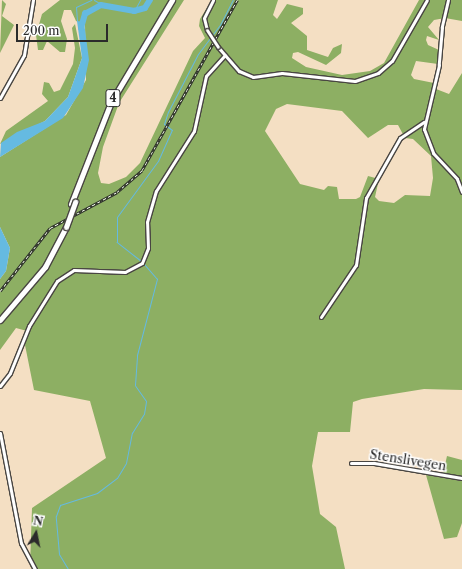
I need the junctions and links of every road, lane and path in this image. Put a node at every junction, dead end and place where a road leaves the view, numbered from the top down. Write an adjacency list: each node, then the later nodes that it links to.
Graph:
1 (33, 0): 8 (street)
2 (172, 0): 11 (highway, 4)
3 (175, 0): 11 (highway, 4)
4 (213, 0): 7 (street, bridge)
5 (427, 0): 7 (street)
6 (448, 0): 9 (street)
7 (225, 55): 16 (street)
8 (0, 98)
9 (424, 122): 10 (street); 14 (street)
10 (462, 192)
11 (73, 203): 12 (highway, 4)
12 (64, 228): 13 (highway, 4); 15 (highway, 4)
13 (0, 315)
14 (321, 317)
15 (0, 320)
16 (0, 386)
17 (0, 433): 20 (street)
18 (351, 463): 19 (street, Stenslivegen)
19 (462, 478)
20 (35, 569)

